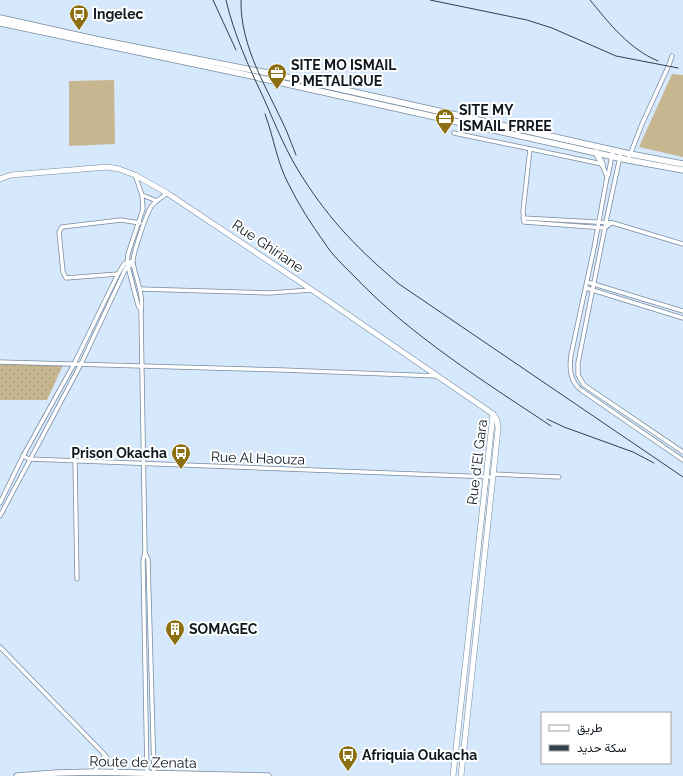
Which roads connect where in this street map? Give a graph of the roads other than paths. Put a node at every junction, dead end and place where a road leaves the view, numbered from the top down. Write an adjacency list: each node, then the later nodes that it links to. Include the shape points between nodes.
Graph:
1 (0, 18): 7 (main road, via 278,75)
2 (0, 23): 6 (main road)
3 (672, 56): 9 (street)
4 (454, 133): 5 (street)
5 (530, 149): 10 (street); 21 (street)
6 (596, 152): 7 (main road); 10 (main road)
7 (612, 153): 8 (main road); 16 (street)
8 (621, 155): 9 (main road); 23 (street)
9 (629, 157): 11 (main road); 12 (main road)
10 (602, 164): 16 (street)
11 (683, 164)
12 (683, 170)
13 (0, 174): 15 (street, Rue Ghiriane)
14 (135, 175): 15 (street, Rue Ghiriane, via 107,167); 18 (street, Rue Ghiriane); 19 (street)
15 (7, 176): 17 (street, Rue Ghiriane)
16 (608, 177): 22 (street)
17 (0, 179)
18 (167, 193): 20 (street); 38 (street, Rue Ghiriane)
19 (142, 195): 20 (street); 24 (street)
20 (157, 201): 29 (street, via 149,210)
21 (523, 218): 22 (street); 26 (street, via 526,223)
22 (599, 222): 23 (street); 26 (street)
23 (606, 222): 25 (street); 27 (street)
24 (140, 223): 30 (street, via 128,254); 33 (street, via 122,220 62,226 59,232 62,272 66,278)
25 (611, 223): 27 (street); 28 (street)
26 (598, 227): 27 (street); 31 (street)
27 (605, 228): 32 (street)
28 (683, 244)
29 (133, 262): 30 (street); 37 (street)
30 (128, 264): 33 (street, via 123,265); 41 (street); 45 (street)
31 (591, 264): 32 (street); 34 (street)
32 (597, 266): 35 (street)
33 (118, 274): 44 (street)
34 (587, 282): 35 (street); 36 (street)
35 (594, 284): 39 (street); 40 (street)
36 (586, 288): 39 (street); 47 (street)
37 (140, 289): 38 (street, via 269,293); 41 (street)
38 (312, 290): 49 (street, Rue Ghiriane)
39 (592, 290): 42 (street); 48 (street)
40 (683, 311)
41 (142, 312): 46 (street)
42 (683, 318)
43 (0, 362): 44 (street)
44 (74, 364): 45 (street); 52 (street)
45 (80, 364): 46 (street); 53 (street)
46 (143, 366): 49 (street); 56 (street)
47 (570, 370): 48 (street); 54 (street, via 574,382 581,390)
48 (578, 370): 51 (street, via 579,378 584,385)
49 (438, 376): 50 (street, Rue Ghiriane)
50 (493, 414): 57 (street, Rue d'El Gara)
51 (683, 452)
52 (24, 456): 53 (street, Rue Al Haouza); 59 (street)
53 (29, 459): 55 (street, Rue Al Haouza); 60 (street)
54 (683, 460)
55 (75, 461): 56 (street, Rue Al Haouza); 62 (street)
56 (143, 463): 57 (street, Rue Al Haouza); 61 (street)
57 (490, 476): 58 (street, Rue Al Haouza); 64 (street, Rue d'El Gara); 65 (street, Rue d'El Gara)
58 (559, 477)
59 (0, 502)
60 (0, 516)
61 (145, 553): 69 (street, via 148,559); 70 (street)
62 (77, 579)
63 (0, 647): 66 (street)
64 (464, 682): 65 (street); 73 (street, Rue d'El Gara)
65 (471, 682): 74 (street, Rue d'El Gara)
66 (105, 755): 67 (street); 68 (street)
67 (94, 772): 68 (main road, Route de Zenata); 71 (main road, Route de Zenata)
68 (118, 773): 70 (main road, Route de Zenata)
69 (154, 774): 70 (main road, Route de Zenata); 72 (main road, Route de Zenata)
70 (144, 775)
71 (17, 776)
72 (268, 776)
73 (453, 776)
74 (461, 776)

